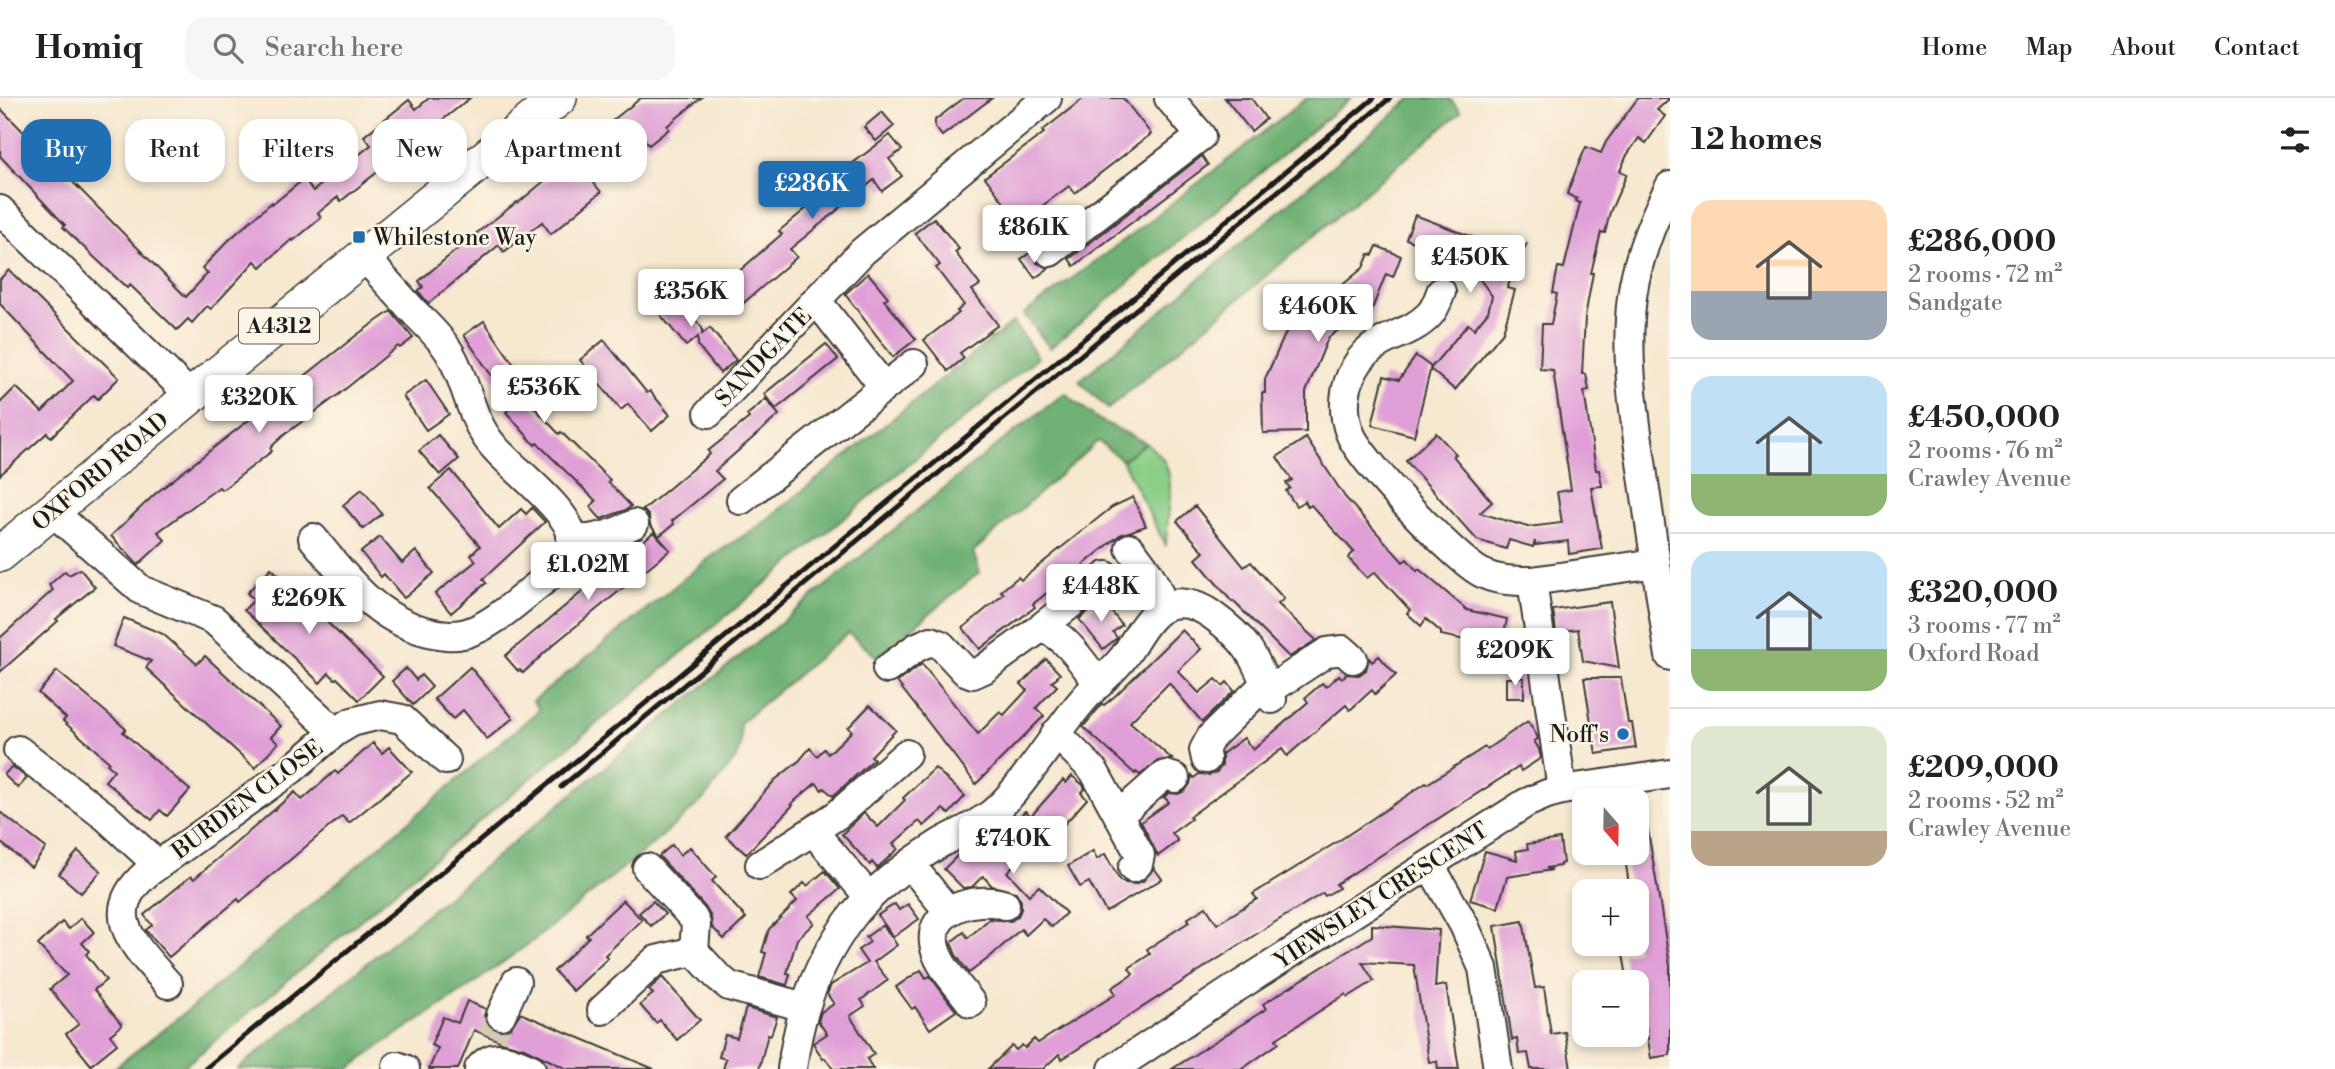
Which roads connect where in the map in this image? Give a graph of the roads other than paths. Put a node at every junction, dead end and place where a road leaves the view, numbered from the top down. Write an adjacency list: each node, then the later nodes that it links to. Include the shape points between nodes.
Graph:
1 (559, 98): 7 (main road, OXFORD ROAD / A4312)
2 (1047, 98): 9 (street, SANDGATE, via 862,252)
3 (1169, 98): 6 (street, via 1201,136)
4 (1670, 186): 21 (street, via 1639,264 1628,346)
5 (0, 210): 12 (street)
6 (1050, 252)
7 (365, 257): 12 (main road, OXFORD ROAD / A4312); 18 (street, via 443,342 486,437 564,517)
8 (1441, 292): 23 (street, via 1423,321 1383,340 1363,356 1347,387 1345,418 1350,434 1362,455 1456,556 1483,574)
9 (817, 301): 11 (street, SANDGATE); 13 (street, SANDGATE)
10 (914, 364): 11 (street)
11 (884, 387): 14 (street)
12 (191, 396): 15 (main road, OXFORD ROAD / A4312)
13 (709, 413)
14 (741, 500)
15 (52, 511): 20 (main road, OXFORD ROAD / A4312); 31 (street, BURDEN CLOSE, via 141,590 214,620)
16 (635, 524): 18 (street, via 593,539)
17 (313, 538): 18 (street, via 381,612 435,634 457,635 501,615 556,570)
18 (571, 539)
19 (1130, 548): 24 (street, via 1152,578)
20 (0, 554)
21 (1656, 563): 23 (street); 26 (street)
22 (1106, 576): 25 (street)
23 (1532, 581): 39 (street)
24 (1163, 608): 29 (street); 30 (street, via 1191,605 1234,631 1253,655)
25 (1039, 629): 28 (street, via 978,672 965,671 941,645 931,641); 29 (street, via 1058,635)
26 (1670, 656)
27 (1353, 659): 30 (street, via 1343,650 1327,652)
28 (887, 669)
29 (1099, 684): 32 (street)
30 (1269, 691): 35 (street, via 1211,737 1204,750)
31 (335, 732): 36 (street, BURDEN CLOSE, via 352,722 395,716); 43 (street, BURDEN CLOSE, via 292,769)
32 (1056, 733): 40 (street, via 1094,771); 42 (street, via 992,813)
33 (18, 750): 43 (street, BURDEN CLOSE, via 106,817)
34 (906, 754): 41 (street)
35 (1206, 759)
36 (446, 760)
37 (1670, 774): 39 (street, YIEWSLEY CRESCENT)
38 (1175, 778): 40 (street, via 1161,778)
39 (1562, 790): 45 (street, YIEWSLEY CRESCENT, via 1526,803)
40 (1123, 821): 47 (street, via 1140,855)
41 (813, 831): 44 (street); 48 (street)
42 (910, 864): 48 (street); 50 (street)
43 (158, 865): 53 (street, BURDEN CLOSE, via 137,881 123,917 131,942)
44 (760, 865)
45 (1430, 865): 60 (street, YIEWSLEY CRESCENT); 61 (street, via 1483,968)
46 (647, 868): 51 (street, via 693,918)
47 (1133, 868)
48 (869, 897): 55 (street, via 828,951)
49 (1005, 905): 50 (street, via 970,903)
50 (948, 911): 54 (street, via 935,932 935,948)
51 (694, 951): 55 (street, via 729,986); 56 (street, via 653,962)
52 (516, 982): 57 (street)
53 (167, 984)
54 (971, 1003)
55 (804, 1007): 59 (street)
56 (602, 1010)
57 (489, 1046): 58 (street, via 498,1056)
58 (531, 1069)
59 (792, 1069)
60 (1113, 1069)
61 (1498, 1069)

